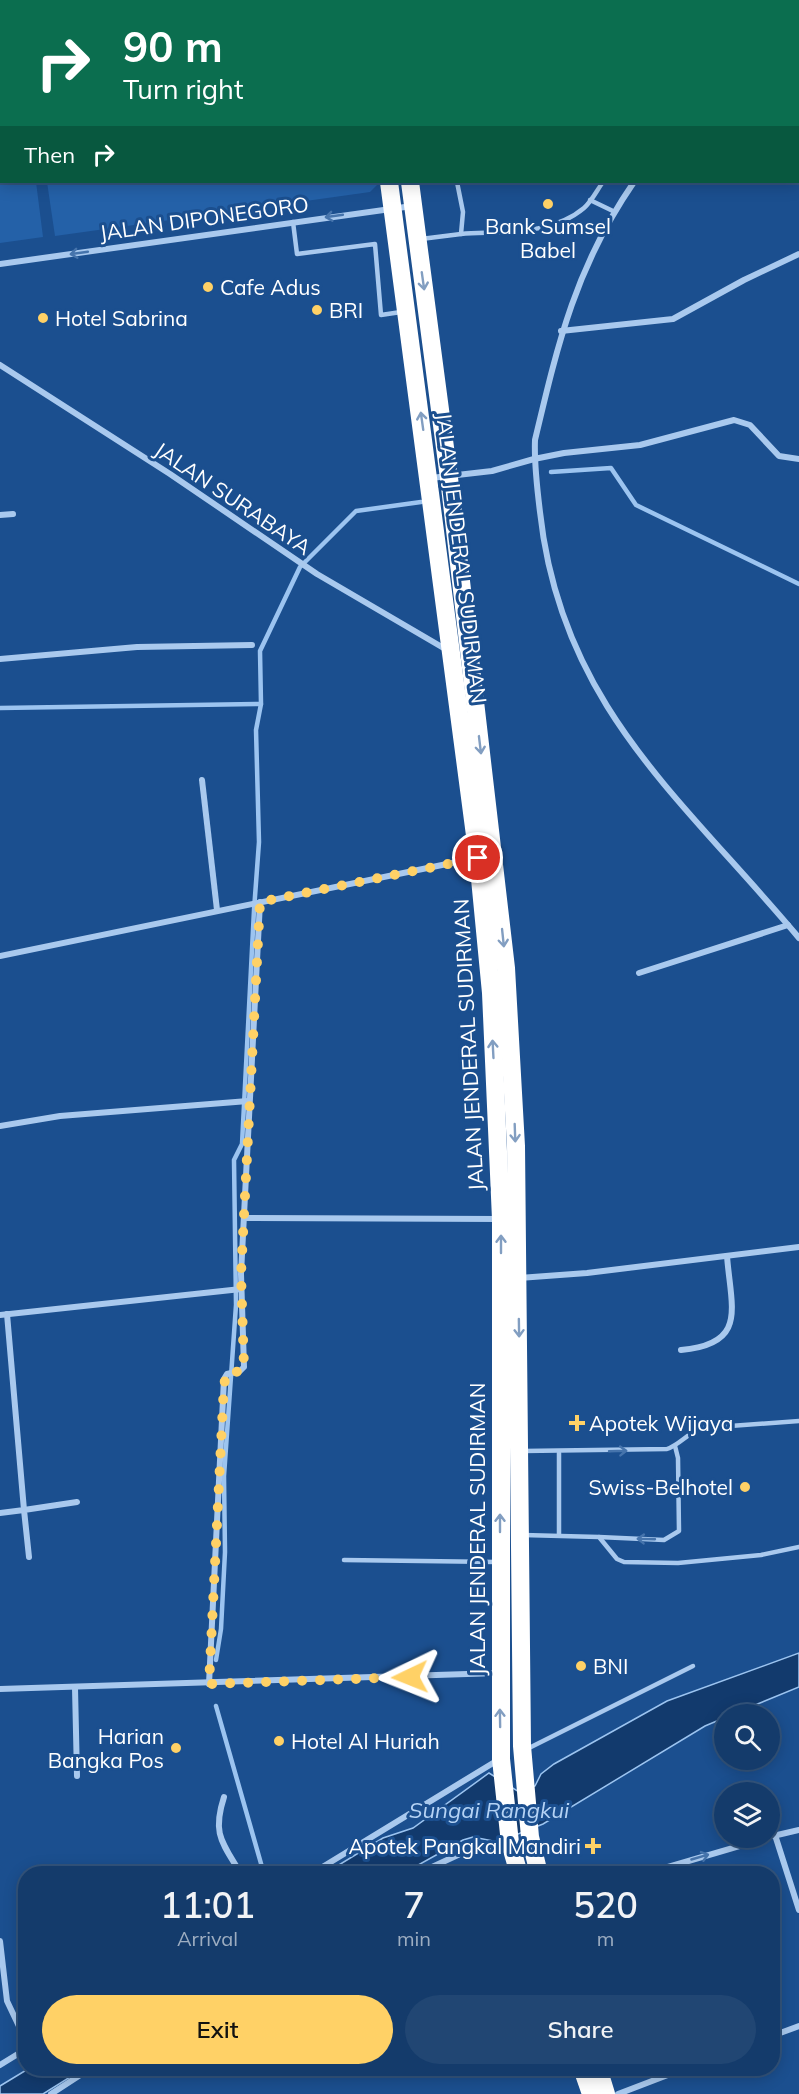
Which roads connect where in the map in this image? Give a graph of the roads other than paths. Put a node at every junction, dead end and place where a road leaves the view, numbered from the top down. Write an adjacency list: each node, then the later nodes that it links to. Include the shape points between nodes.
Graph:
1 (389, 183): 8 (highway, JALAN JENDERAL SUDIRMAN)
2 (410, 183): 7 (highway, JALAN JENDERAL SUDIRMAN)
3 (457, 183): 11 (lane, via 463,213)
4 (602, 183): 6 (lane)
5 (633, 183): 9 (street)
6 (590, 200): 9 (lane); 11 (lane, via 570,218 547,227)
7 (413, 206): 8 (street, JALAN DIPONEGORO); 12 (highway, JALAN JENDERAL SUDIRMAN)
8 (393, 208): 10 (street, JALAN DIPONEGORO, one-way to 10); 15 (highway, JALAN JENDERAL SUDIRMAN)
9 (615, 213): 16 (street, via 595,246)
10 (293, 222): 14 (street, JALAN DIPONEGORO, one-way to 14); 15 (lane, via 297,254 375,244 381,315)
11 (461, 234): 12 (lane)
12 (417, 240): 21 (highway, JALAN JENDERAL SUDIRMAN, one-way to 21)
13 (799, 254): 16 (street, via 673,319)
14 (0, 264)
15 (407, 312): 20 (highway, JALAN JENDERAL SUDIRMAN, one-way to 15)
16 (561, 331): 18 (street)
17 (0, 365): 25 (street, JALAN SURABAYA, via 316,574)
18 (534, 459): 19 (street, via 640,445 734,420 750,426 779,456); 21 (street); 31 (street, via 544,556 554,593 599,695 662,785)
19 (799, 459)
20 (430, 478): 21 (street); 25 (highway, JALAN JENDERAL SUDIRMAN)
21 (449, 478): 41 (highway, JALAN JENDERAL SUDIRMAN, one-way to 41, via 506,968)
22 (13, 514): 23 (street)
23 (0, 515)
24 (252, 645): 26 (street, via 137,647)
25 (451, 653): 28 (highway, JALAN JENDERAL SUDIRMAN)
26 (0, 659)
27 (202, 780): 30 (street)
28 (478, 858): 29 (street); 38 (highway, JALAN JENDERAL SUDIRMAN, one-way to 28, via 491,993)
29 (259, 902): 30 (street); 35 (street)
30 (217, 909): 33 (street)
31 (788, 925): 32 (street); 34 (street)
32 (799, 938)
33 (0, 956)
34 (639, 973)
35 (247, 1101): 36 (street, via 60,1116); 37 (street)
36 (0, 1126)
37 (244, 1218): 38 (street); 42 (street)
38 (501, 1219): 47 (highway, JALAN JENDERAL SUDIRMAN, one-way to 38)
39 (799, 1247): 40 (street)
40 (727, 1256): 41 (street); 44 (street, via 729,1329 713,1343)
41 (518, 1278): 48 (highway, JALAN JENDERAL SUDIRMAN, one-way to 48)
42 (239, 1289): 43 (street); 62 (street, via 244,1362 240,1371 227,1374 224,1384)
43 (4, 1315): 51 (street)
44 (681, 1350)
45 (799, 1421): 46 (lane, via 693,1431)
46 (675, 1446): 49 (lane, one-way to 46); 55 (lane, one-way to 55, via 679,1531 664,1540)
47 (499, 1451): 48 (lane); 59 (highway, JALAN JENDERAL SUDIRMAN, one-way to 47)
48 (520, 1451): 49 (lane); 53 (highway, JALAN JENDERAL SUDIRMAN)
49 (559, 1453): 54 (lane)
50 (77, 1502): 51 (street)
51 (24, 1510): 52 (street); 57 (street)
52 (0, 1513)
53 (521, 1535): 54 (lane); 65 (highway, JALAN JENDERAL SUDIRMAN)
54 (559, 1535): 55 (lane)
55 (599, 1537): 56 (lane, via 624,1562 678,1563)
56 (799, 1547)
57 (29, 1557)
58 (344, 1560): 59 (lane)
59 (500, 1562): 61 (highway, JALAN JENDERAL SUDIRMAN)
60 (693, 1666): 65 (lane)
61 (500, 1673): 62 (street); 66 (highway, JALAN JENDERAL SUDIRMAN, one-way to 61)
62 (209, 1684): 63 (street)
63 (75, 1688): 64 (street); 67 (street)
64 (0, 1689)
65 (522, 1751): 78 (highway, JALAN JENDERAL SUDIRMAN, via 530,1837)
66 (501, 1767): 71 (highway, JALAN JENDERAL SUDIRMAN); 75 (street)
67 (77, 1776)
68 (224, 1797): 74 (street, via 217,1820 219,1832)
69 (799, 1828): 70 (street)
70 (780, 1834)
71 (511, 1846): 76 (street, via 460,1854); 77 (highway, JALAN JENDERAL SUDIRMAN)
72 (733, 1848): 79 (street, one-way to 72)
73 (775, 1848): 80 (street)
74 (237, 1866)
75 (325, 1866)
76 (434, 1866)
77 (517, 1866)
78 (537, 1866)
79 (671, 1866)
80 (799, 1910)
81 (0, 1941): 83 (street, via 7,2001)
82 (799, 2026): 84 (street)
83 (18, 2028)
84 (780, 2033)
85 (18, 2054): 86 (street)
86 (0, 2065)
87 (79, 2076): 91 (street)
88 (585, 2076): 92 (highway)
89 (600, 2076): 93 (highway)
90 (665, 2076): 94 (street)
91 (51, 2094)
92 (591, 2094)
93 (606, 2094)
94 (618, 2094)

